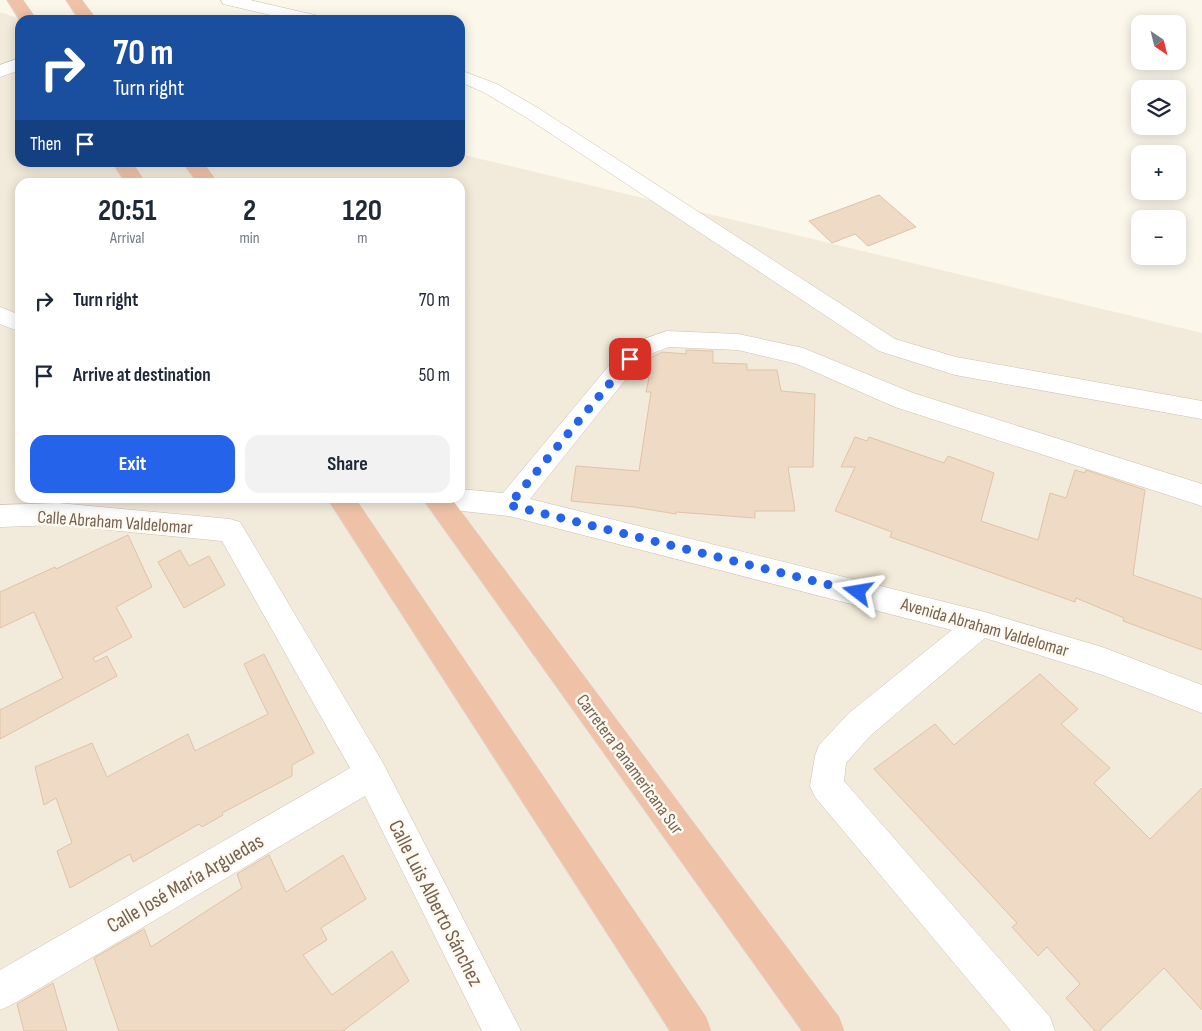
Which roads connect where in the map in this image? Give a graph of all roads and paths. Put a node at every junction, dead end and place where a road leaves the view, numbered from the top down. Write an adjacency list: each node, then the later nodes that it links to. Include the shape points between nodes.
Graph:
1 (15, 0): 4 (highway)
2 (74, 0): 5 (highway)
3 (229, 0): 6 (street)
4 (25, 15)
5 (84, 15)
6 (292, 15)
7 (15, 65): 8 (street)
8 (0, 72)
9 (465, 77): 16 (street, via 531,112 887,345 955,366)
10 (125, 167): 12 (highway)
11 (196, 167): 13 (highway)
12 (132, 178)
13 (203, 178)
14 (0, 315): 15 (street)
15 (15, 322)
16 (1202, 410)
17 (1202, 494): 21 (street, via 904,400 802,357 738,342 667,339 640,350 621,368)
18 (465, 500): 21 (street, Avenida Abraham Valdelomar)
19 (344, 503): 30 (highway)
20 (440, 503): 31 (highway, Carretera Panamericana Sur)
21 (509, 505): 25 (street, Avenida Abraham Valdelomar)
22 (64, 506): 23 (street, Calle Abraham Valdelomar); 24 (street, Calle Abraham Valdelomar)
23 (0, 516)
24 (230, 530): 27 (street, Calle Luis Alberto Sánchez)
25 (981, 624): 26 (street, Avenida Abraham Valdelomar, via 1102,661); 32 (street, via 860,724 831,756 827,786)
26 (1202, 698)
27 (371, 774): 28 (street, Calle José María Arguedas); 29 (street, Calle Luis Alberto Sánchez)
28 (0, 991)
29 (502, 1031)
30 (692, 1031)
31 (825, 1031)
32 (1036, 1031)

